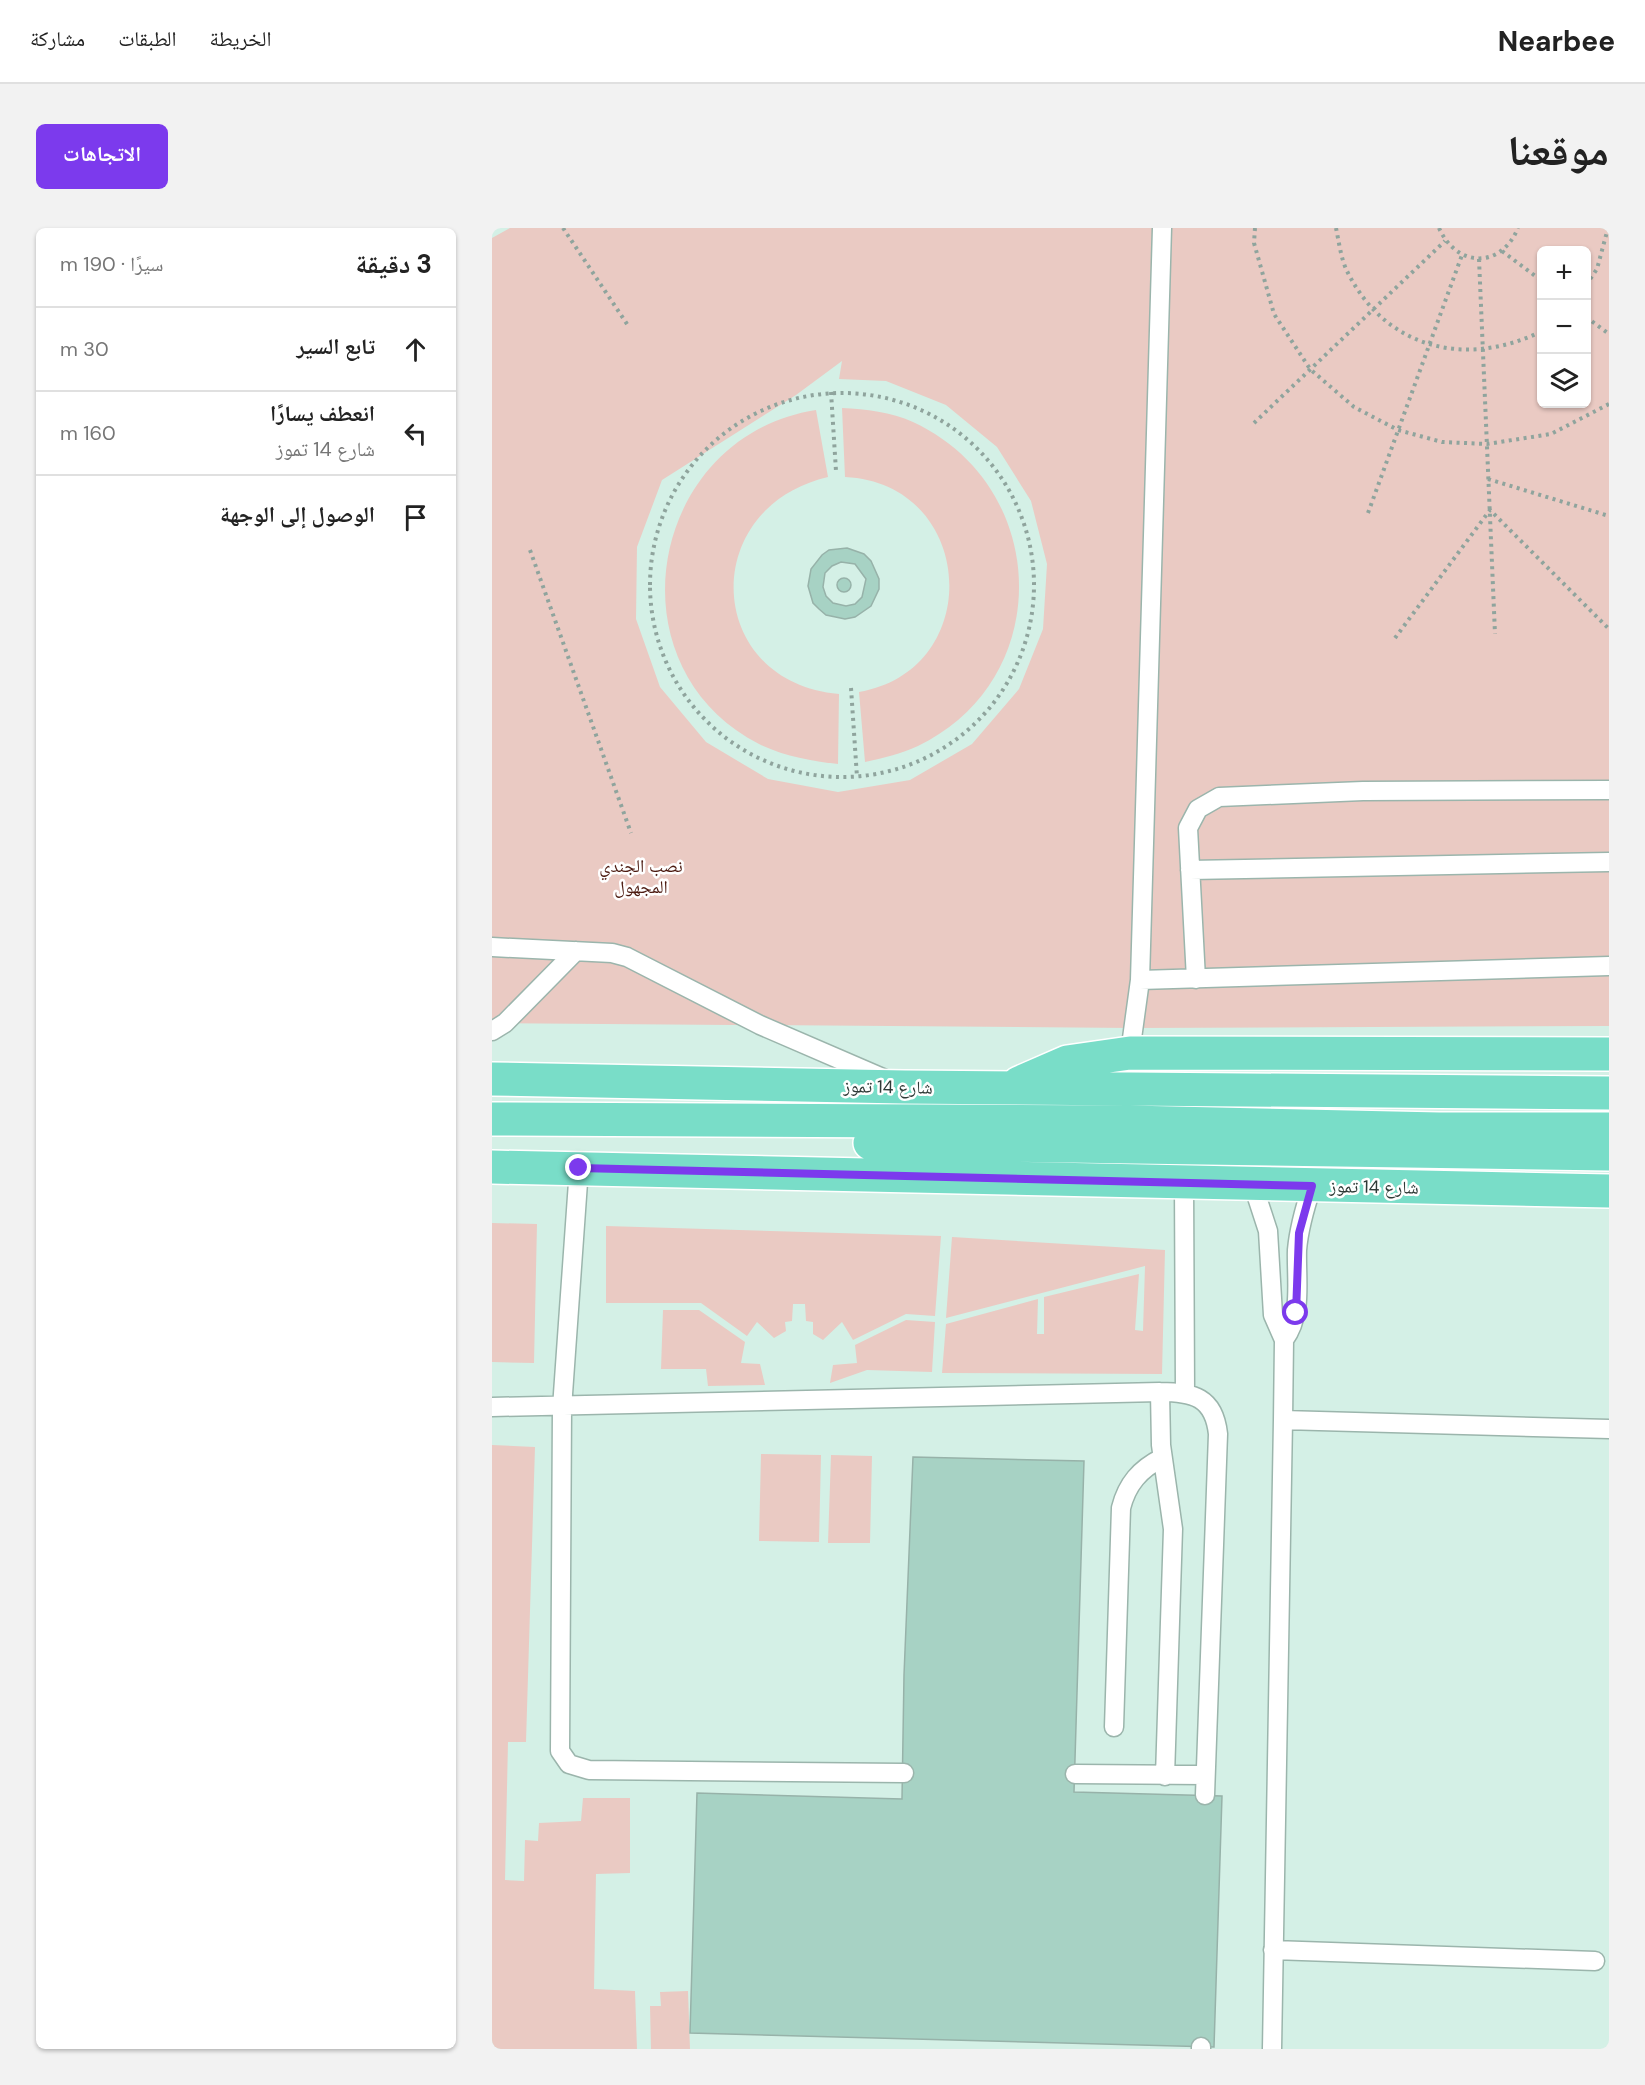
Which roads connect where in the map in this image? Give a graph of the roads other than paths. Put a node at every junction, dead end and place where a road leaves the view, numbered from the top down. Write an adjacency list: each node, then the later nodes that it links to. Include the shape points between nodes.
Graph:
1 (1162, 228): 9 (lane)
2 (1609, 790): 4 (lane, via 1363,790 1219,797 1198,809 1188,828)
3 (1609, 862): 4 (lane)
4 (1190, 870): 8 (lane)
5 (492, 947): 6 (lane)
6 (576, 951): 10 (lane, via 505,1023); 14 (lane, via 612,952 627,957 760,1025)
7 (1609, 966): 8 (lane)
8 (1196, 978): 9 (lane)
9 (1140, 980): 11 (lane)
10 (492, 1031)
11 (1130, 1053): 12 (main road); 15 (main road, via 1067,1062)
12 (1609, 1054)
13 (492, 1079): 14 (main road, شارع 14 تموز)
14 (904, 1087): 15 (main road, شارع 14 تموز)
15 (1009, 1088): 16 (main road, شارع 14 تموز)
16 (1609, 1093)
17 (492, 1119): 18 (main road, شارع 14 تموز)
18 (789, 1120): 19 (main road, شارع 14 تموز); 20 (main road, via 808,1131 858,1143)
19 (1609, 1128)
20 (1609, 1154)
21 (492, 1167): 22 (main road, شارع 14 تموز)
22 (579, 1168): 23 (main road, شارع 14 تموز); 31 (lane)
23 (1184, 1183): 24 (main road, شارع 14 تموز); 29 (lane)
24 (1253, 1185): 25 (main road, شارع 14 تموز); 27 (lane, via 1268,1231 1273,1315)
25 (1312, 1186): 26 (main road, شارع 14 تموز); 27 (lane, via 1299,1233 1296,1313)
26 (1609, 1191)
27 (1284, 1340): 32 (lane)
28 (1160, 1392): 29 (lane); 31 (lane); 34 (lane)
29 (1185, 1392): 38 (lane, via 1196,1396 1213,1412 1218,1434)
30 (492, 1407): 31 (lane)
31 (562, 1408): 36 (lane, via 558,1745 565,1760 589,1770)
32 (1283, 1420): 33 (lane); 41 (lane)
33 (1609, 1429)
34 (1162, 1458): 35 (lane, via 1131,1483 1121,1509); 39 (lane, via 1173,1529)
35 (1114, 1726)
36 (904, 1773)
37 (1075, 1774): 39 (lane)
38 (1205, 1775): 39 (lane); 40 (lane)
39 (1165, 1776)
40 (1205, 1796)
41 (1273, 1950): 42 (lane); 43 (lane)
42 (1594, 1961)
43 (1272, 2049)

